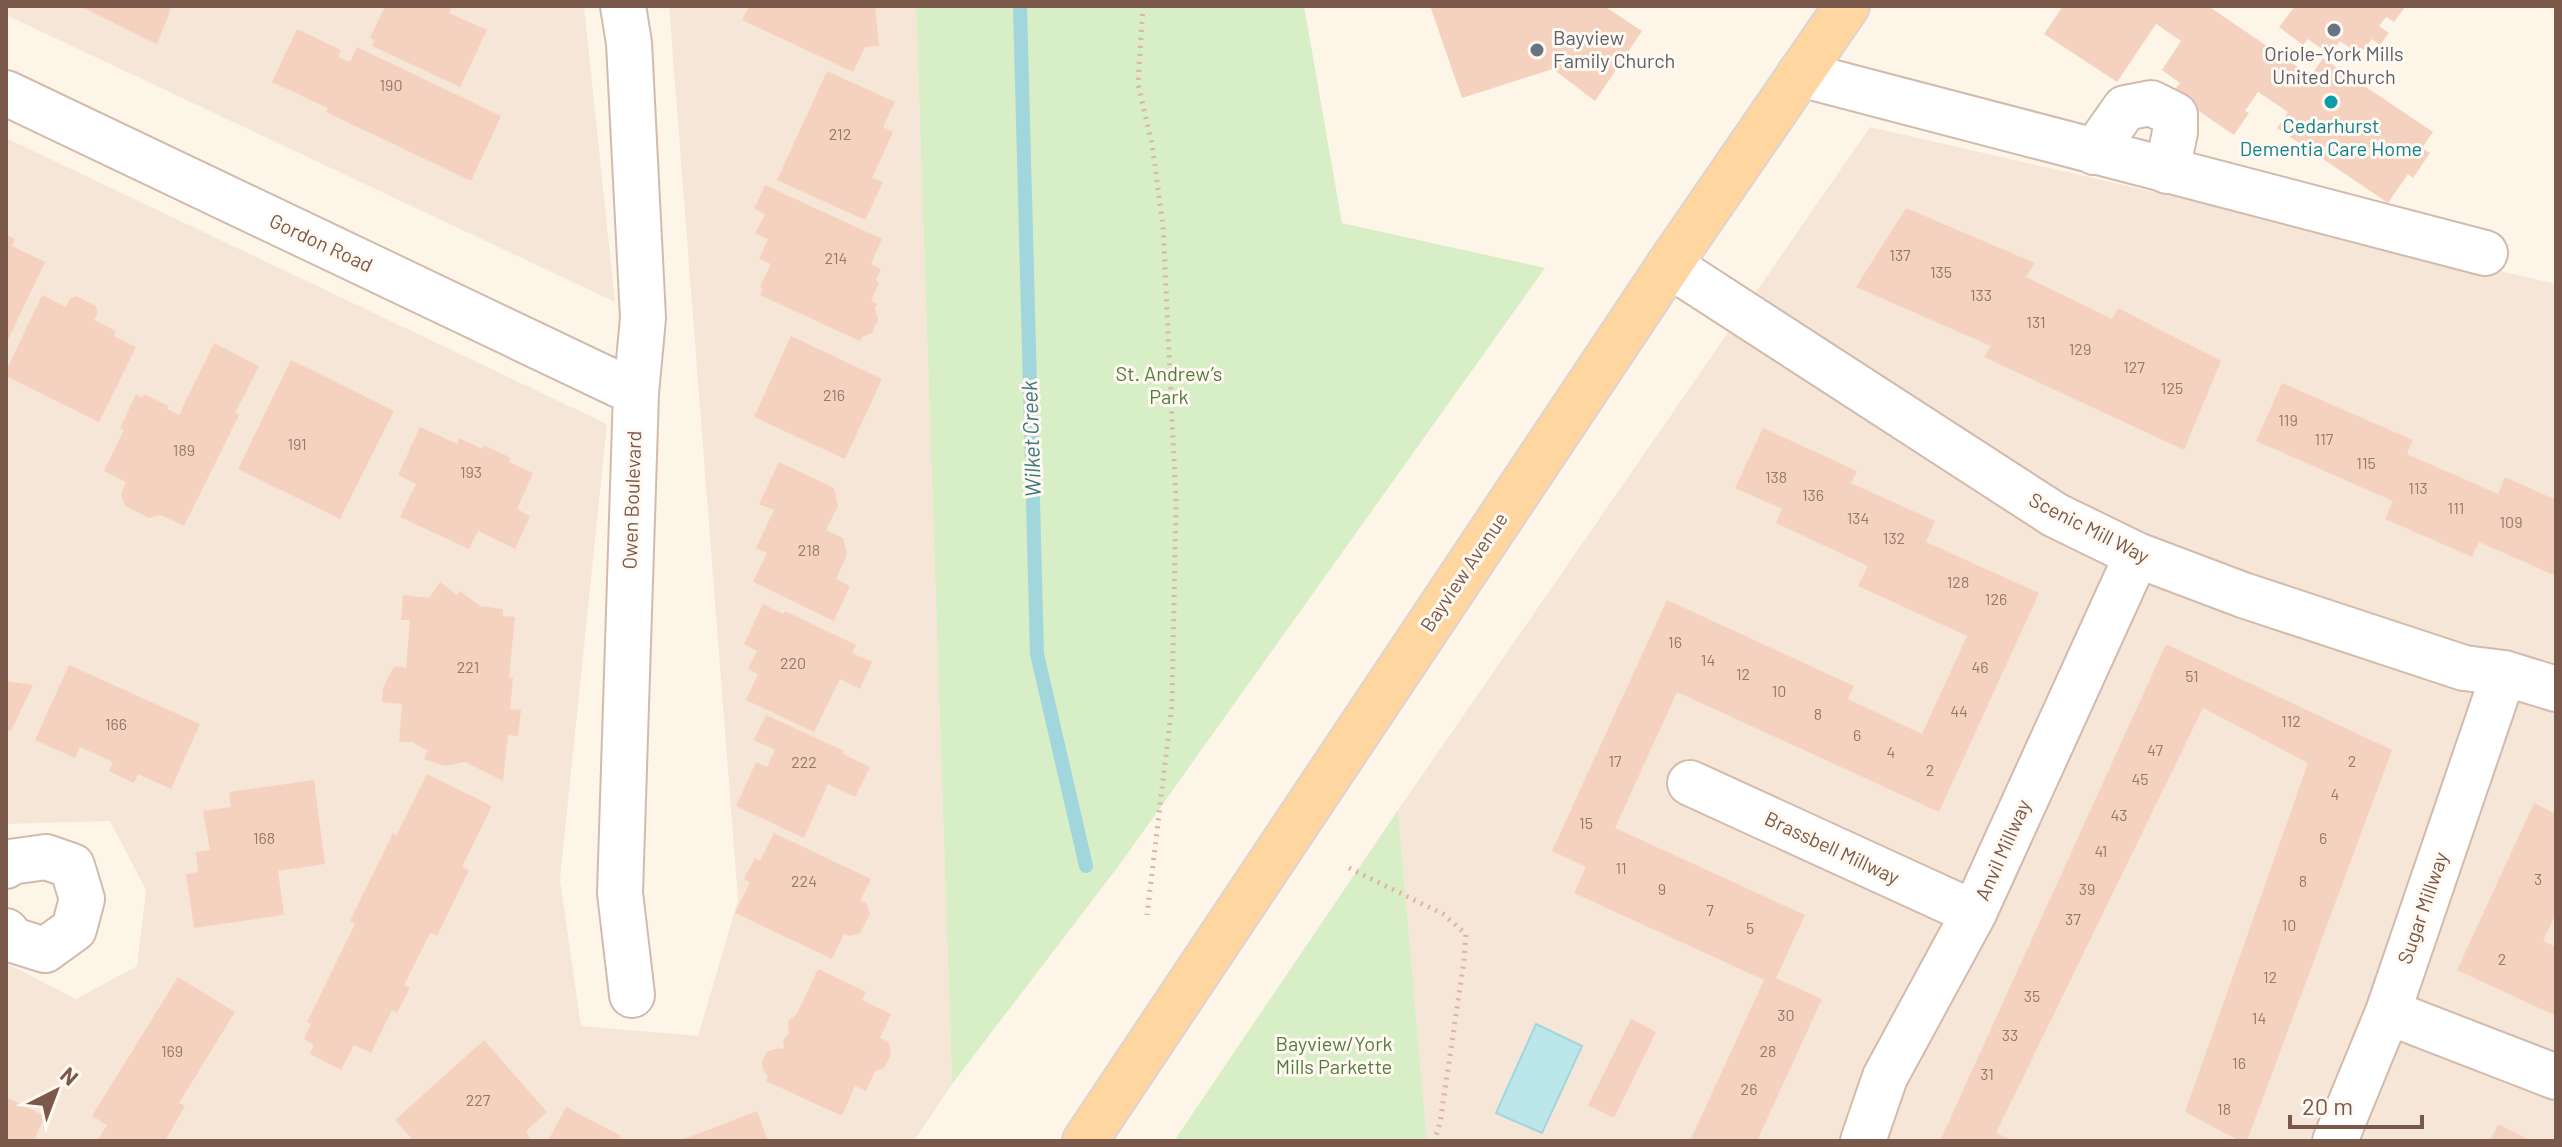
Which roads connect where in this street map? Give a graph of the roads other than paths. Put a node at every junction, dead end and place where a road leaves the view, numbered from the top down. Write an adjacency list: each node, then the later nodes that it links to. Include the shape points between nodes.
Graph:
1 (623, 6): 9 (street, Owen Boulevard, via 643,318)
2 (1847, 6): 3 (main road, Bayview Avenue)
3 (1800, 74): 5 (street); 8 (main road, Bayview Avenue)
4 (6, 93): 9 (street, Gordon Road)
5 (2094, 152): 6 (street); 6 (street, via 2125,108 2151,103 2175,115)
6 (2167, 171): 7 (street)
7 (2485, 253)
8 (1669, 265): 10 (street, Scenic Mill Way, via 2055,515); 20 (main road, Bayview Avenue)
9 (636, 393): 17 (street, Owen Boulevard, via 620,893)
10 (2137, 555): 11 (street, Scenic Mill Way, via 2464,668); 15 (street, Anvil Millway)
11 (2504, 673): 12 (street, Scenic Mill Way); 18 (street, Sugar Millway)
12 (2556, 689)
13 (1690, 783): 15 (street, Brassbell Millway)
14 (6, 866): 16 (street, via 46,857 72,866 82,899 74,929 45,950 13,940)
15 (1974, 913): 21 (street, Anvil Millway, via 1885,1077)
16 (6, 931)
17 (632, 995)
18 (2388, 1012): 19 (street); 22 (street, Sugar Millway)
19 (2556, 1077)
20 (1085, 1141)
21 (1863, 1141)
22 (2335, 1141)

